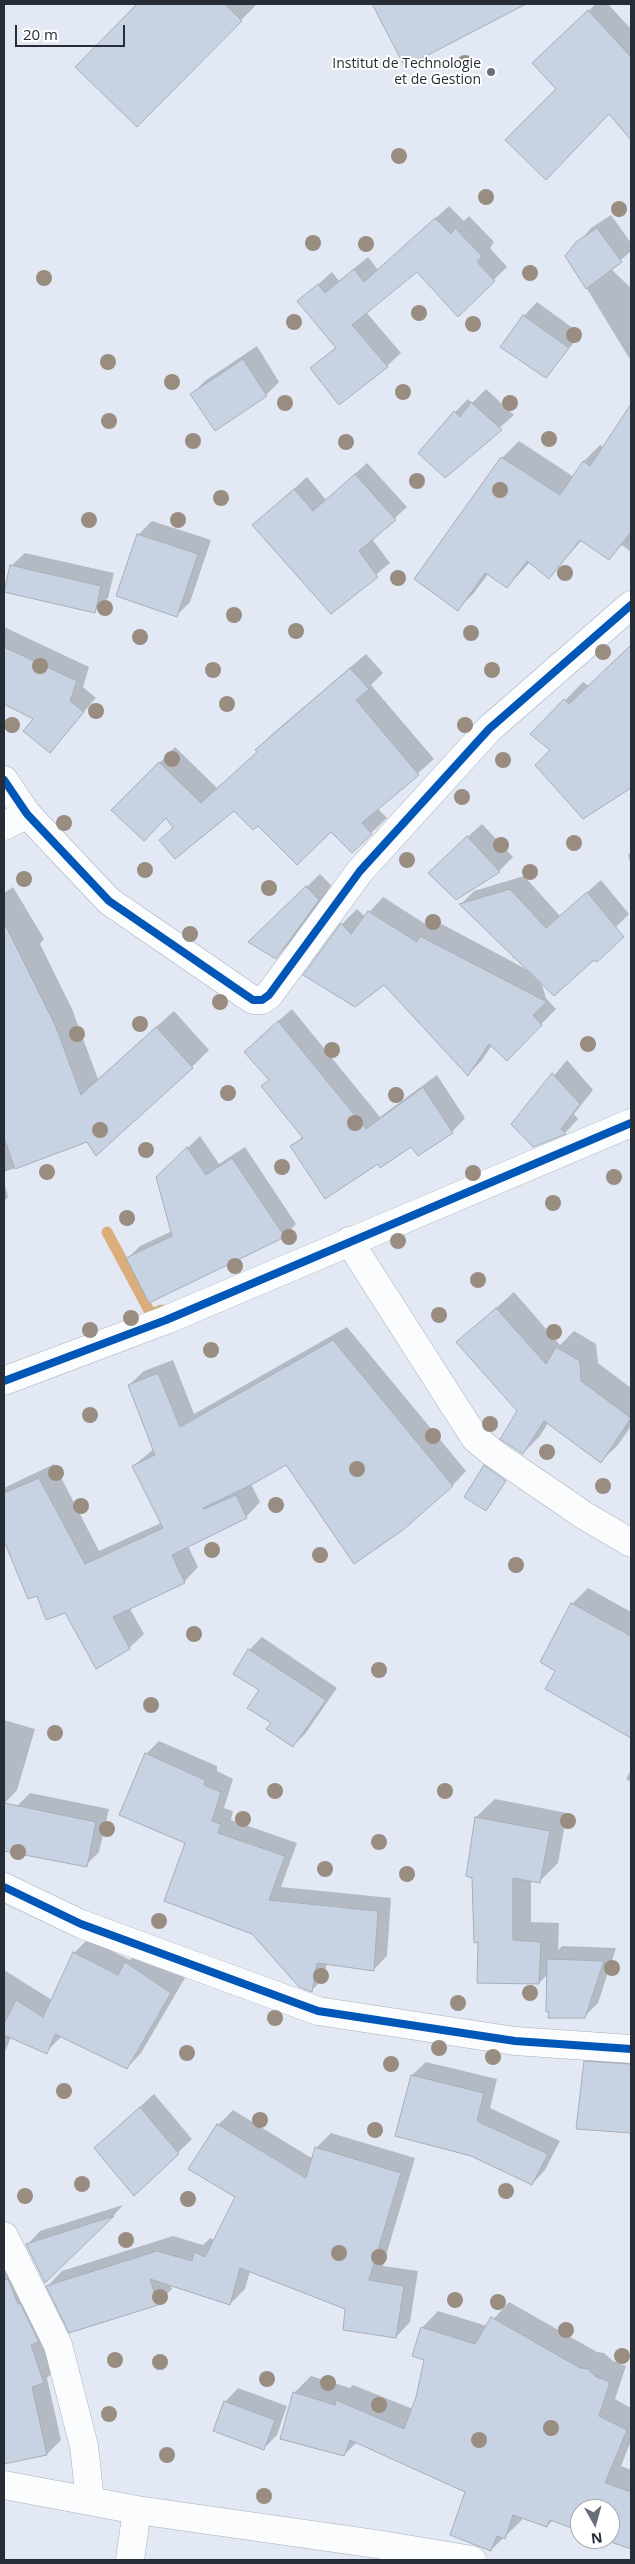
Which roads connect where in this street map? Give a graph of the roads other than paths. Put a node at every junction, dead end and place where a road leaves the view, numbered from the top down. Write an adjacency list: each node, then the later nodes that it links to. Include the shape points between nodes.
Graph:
1 (631, 605): 3 (street, via 489,729 360,871 269,995 262,1000 253,1000 108,901)
2 (4, 780): 3 (street)
3 (15, 820)
4 (631, 1123): 5 (street)
5 (350, 1241): 6 (street, via 166,1320); 7 (street, via 475,1438 586,1516)
6 (4, 1381)
7 (631, 1543)
8 (4, 1887): 9 (street, via 81,1924 318,2011 516,2041)
9 (631, 2049)
10 (4, 2236): 12 (street, via 58,2345 84,2446)
11 (4, 2485): 12 (street)
12 (90, 2501): 13 (street)
13 (137, 2510): 14 (street); 15 (street)
14 (130, 2560)
15 (472, 2560)

